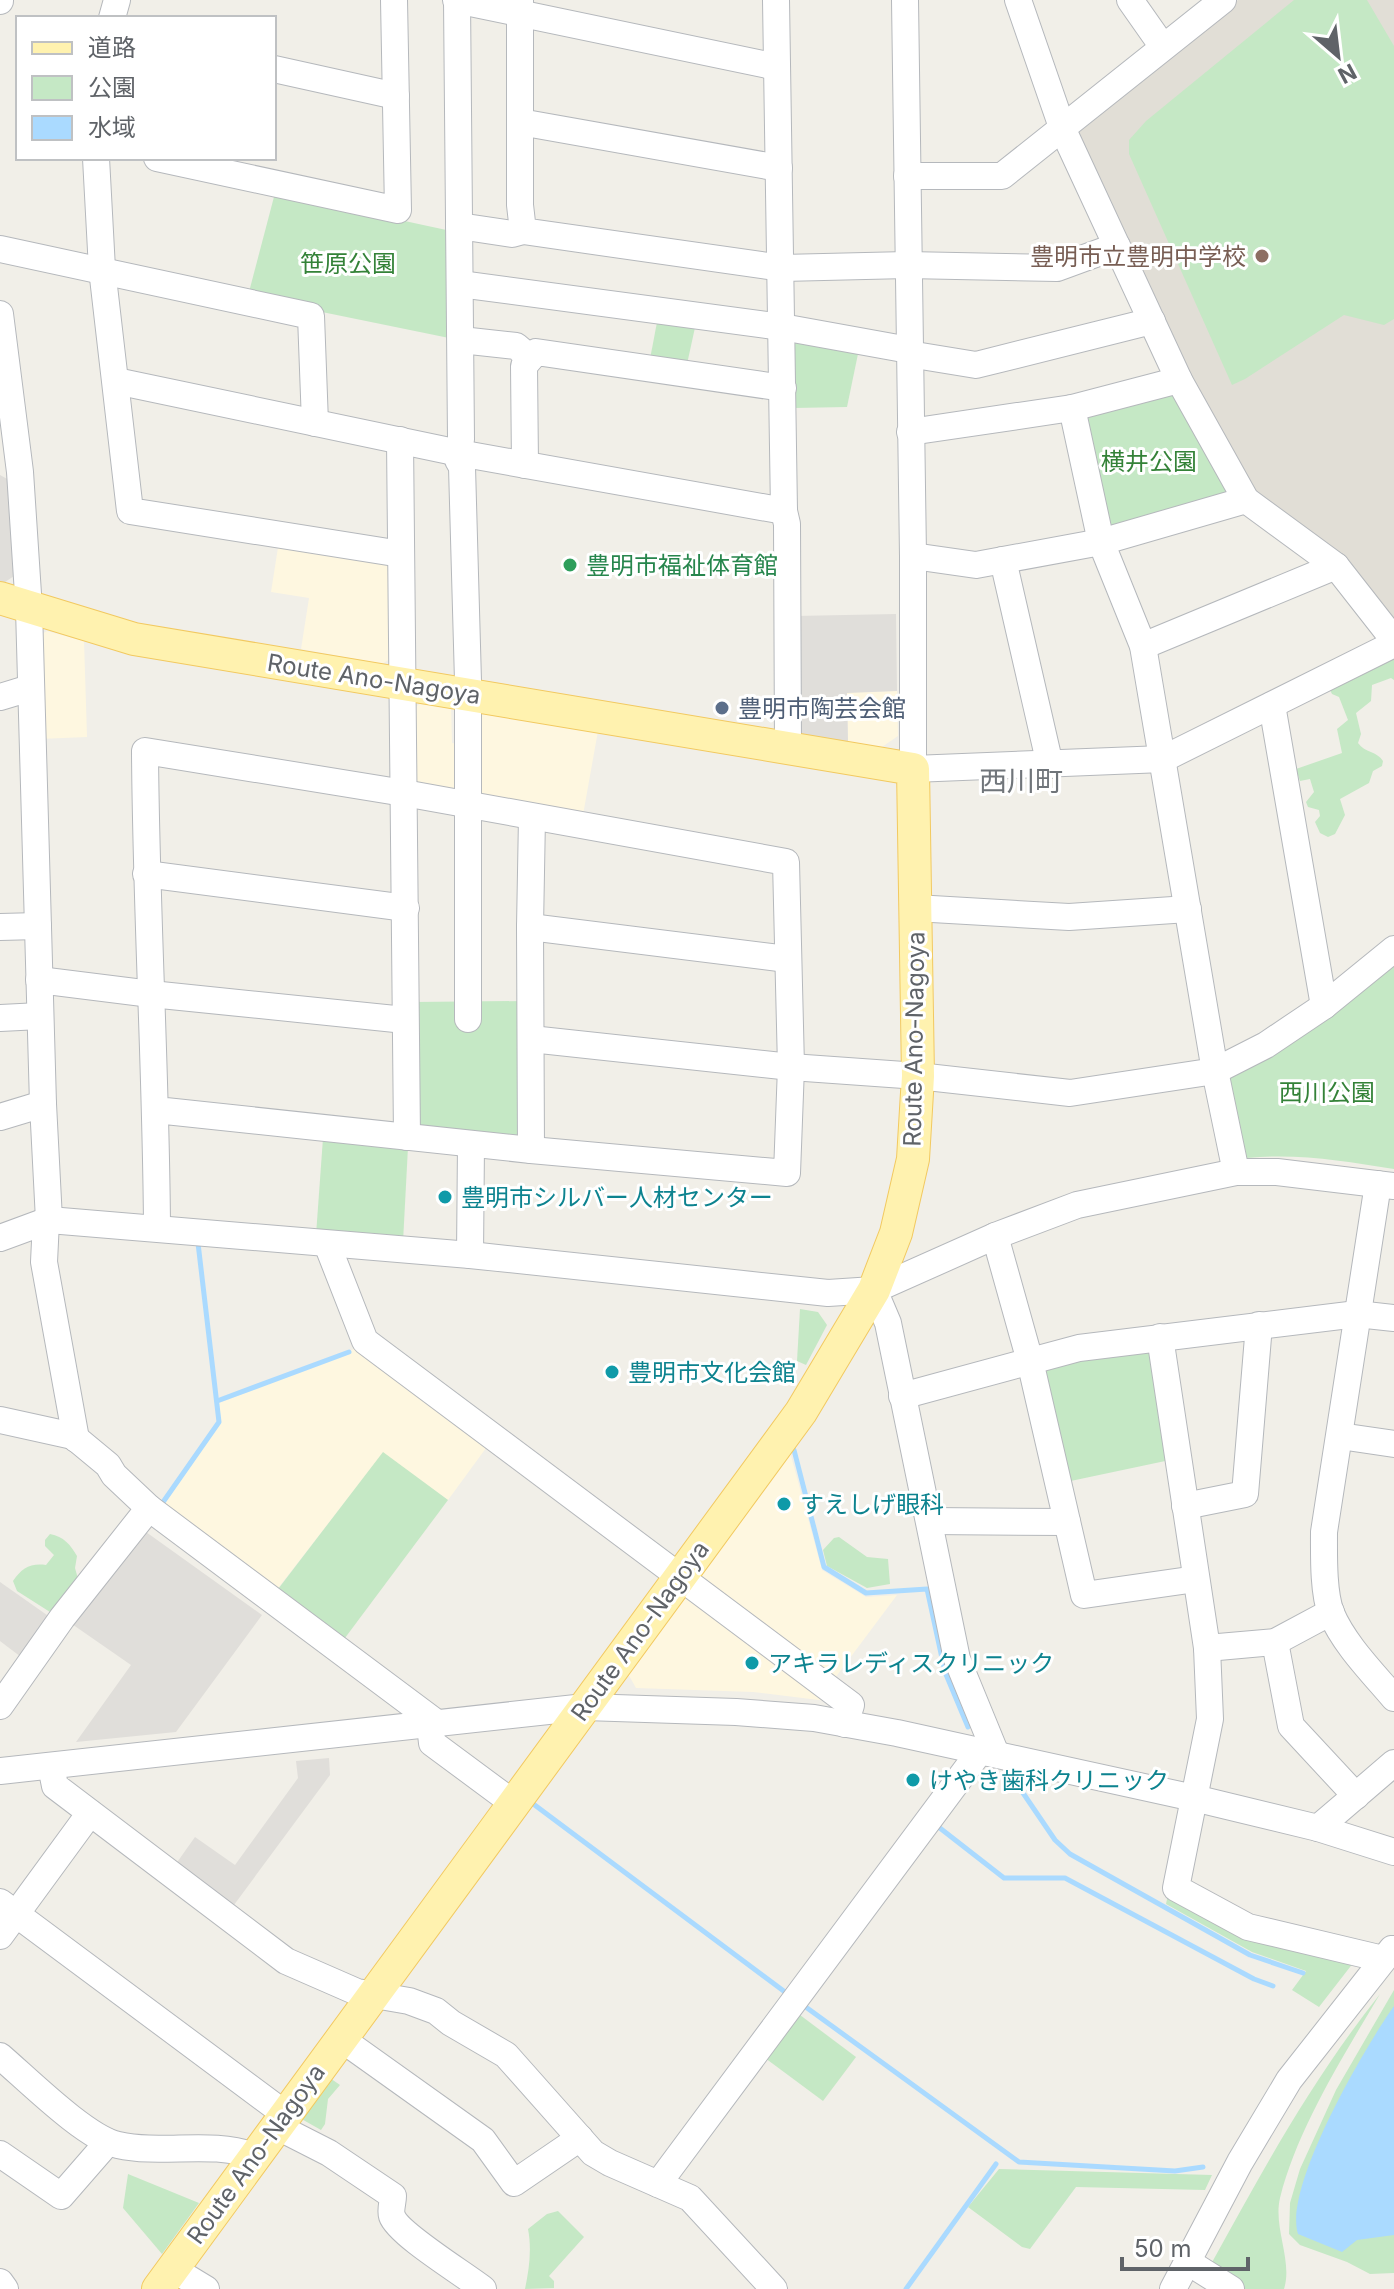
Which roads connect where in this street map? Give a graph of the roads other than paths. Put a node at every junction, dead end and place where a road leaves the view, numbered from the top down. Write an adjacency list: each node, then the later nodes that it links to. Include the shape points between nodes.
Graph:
1 (394, 0): 12 (street)
2 (457, 0): 8 (street); 19 (street)
3 (776, 0): 10 (street)
4 (905, 0): 18 (street)
5 (1018, 0): 14 (street)
6 (1130, 0): 9 (street)
7 (1223, 0): 9 (street)
8 (520, 6): 10 (street); 13 (street)
9 (1163, 47): 14 (street)
10 (777, 67): 17 (street)
11 (276, 69): 12 (street)
12 (396, 96): 16 (street, via 398,210)
13 (520, 122): 17 (street); 20 (street)
14 (1063, 130): 18 (street, via 1002,176); 21 (street)
15 (96, 160): 25 (street)
16 (166, 160)
17 (779, 168): 24 (street)
18 (907, 176): 23 (street)
19 (459, 226): 20 (street); 26 (street)
20 (523, 231): 24 (street)
21 (1117, 246): 23 (street, via 1057,268); 28 (street)
22 (0, 249): 25 (street)
23 (907, 265): 24 (street); 37 (street)
24 (782, 268): 29 (street)
25 (102, 269): 33 (street); 36 (street, via 311,316)
26 (460, 284): 29 (street); 30 (street)
27 (0, 314): 41 (street)
28 (1152, 321): 29 (street, via 976,365); 32 (street)
29 (782, 327): 34 (street)
30 (461, 340): 31 (street, via 516,346); 39 (street)
31 (529, 357): 34 (street, via 536,352); 40 (street, via 524,366)
32 (1179, 380): 35 (street); 42 (street)
33 (116, 381): 36 (street); 45 (street, via 130,511)
34 (783, 388): 43 (street)
35 (1072, 408): 37 (street); 44 (street)
36 (315, 423): 38 (street)
37 (910, 432): 46 (street)
38 (400, 440): 39 (street); 45 (street)
39 (459, 453): 40 (street); 61 (street)
40 (525, 465): 43 (street)
41 (10, 469): 49 (street)
42 (1246, 500): 44 (street); 48 (street)
43 (784, 511): 56 (street)
44 (1101, 542): 47 (street); 51 (street)
45 (401, 554): 52 (street)
46 (913, 556): 47 (street, via 976,565); 59 (street)
47 (1003, 560): 58 (street)
48 (1336, 566): 50 (street); 51 (street)
49 (15, 604): 52 (main road, Route Ano-Nagoya, via 134,639); 53 (street)
50 (1394, 642): 55 (street)
51 (1143, 646): 57 (street)
52 (403, 683): 56 (main road, Route Ano-Nagoya); 60 (street)
53 (30, 688): 54 (street); 67 (street)
54 (0, 697)
55 (1272, 705): 57 (street); 74 (street)
56 (788, 748): 59 (main road, Route Ano-Nagoya)
57 (1163, 759): 58 (street); 66 (street)
58 (1050, 765): 59 (street)
59 (913, 769): 65 (main road, Route Ano-Nagoya)
60 (404, 793): 61 (street); 63 (street, via 145,751); 64 (street)
61 (469, 805): 62 (street); 77 (street)
62 (532, 817): 69 (street); 71 (street, via 786,862)
63 (146, 874): 64 (street); 73 (street)
64 (406, 908): 78 (street)
65 (915, 908): 66 (street, via 1069,917); 82 (main road, Route Ano-Nagoya)
66 (1188, 909): 81 (street)
67 (38, 926): 68 (street); 72 (street)
68 (0, 927)
69 (530, 927): 71 (street); 79 (street)
70 (1394, 949): 74 (street)
71 (787, 959): 80 (street)
72 (39, 980): 73 (street); 75 (street)
73 (151, 994): 78 (street); 84 (street)
74 (1324, 1006): 81 (street)
75 (40, 1016): 76 (street); 83 (street)
76 (0, 1018)
77 (468, 1019)
78 (405, 1020): 86 (street)
79 (531, 1039): 80 (street); 88 (street)
80 (791, 1067): 82 (street); 88 (street, via 787,1173)
81 (1215, 1071): 82 (street, via 1070,1093); 89 (street)
82 (918, 1076): 97 (main road, Route Ano-Nagoya, via 906,1197)
83 (43, 1104): 85 (street); 91 (street)
84 (156, 1110): 86 (street); 92 (street)
85 (0, 1117)
86 (407, 1137): 87 (street)
87 (471, 1144): 88 (street); 96 (street)
88 (531, 1150)
89 (1236, 1172): 90 (street); 93 (street, via 1077,1205)
90 (1386, 1185): 98 (street)
91 (48, 1220): 92 (street); 94 (street); 106 (street, via 44,1262)
92 (157, 1227): 95 (street)
93 (995, 1236): 97 (street); 102 (street)
94 (0, 1238)
95 (327, 1244): 96 (street); 112 (street, via 365,1341)
96 (470, 1255): 97 (street, via 828,1293)
97 (874, 1290): 103 (street, via 888,1323); 112 (main road, Route Ano-Nagoya, via 801,1412)
98 (1357, 1314): 99 (street); 100 (street); 105 (street)
99 (1394, 1318)
100 (1259, 1325): 101 (street); 108 (street, via 1245,1494)
101 (1160, 1337): 102 (street); 108 (street)
102 (1030, 1361): 103 (street); 111 (street)
103 (902, 1396): 110 (street)
104 (0, 1420): 106 (street)
105 (1340, 1436): 107 (street); 114 (street, via 1324,1532)
106 (76, 1439): 109 (street)
107 (1394, 1444)
108 (1185, 1506): 113 (street)
109 (149, 1508): 118 (street); 121 (street)
110 (930, 1521): 111 (street); 122 (street, via 957,1659)
111 (1067, 1522): 113 (street, via 1084,1595)
112 (679, 1576): 119 (main road, Route Ano-Nagoya); 120 (street, via 851,1705)
113 (1196, 1579): 116 (street)
114 (1331, 1612): 115 (street); 117 (street)
115 (1275, 1642): 116 (street); 126 (street, via 1291,1726)
116 (1207, 1648): 127 (street, via 1210,1719)
117 (1394, 1698)
118 (0, 1706)
119 (585, 1707): 120 (street, via 736,1712); 121 (street); 128 (main road, Route Ano-Nagoya)
120 (845, 1724): 122 (street)
121 (434, 1725): 125 (street); 128 (street, via 432,1743)
122 (988, 1752): 127 (street); 143 (street)
123 (1394, 1763): 126 (street)
124 (2, 1764): 125 (street)
125 (51, 1766): 129 (street, via 55,1786)
126 (1356, 1796): 130 (street)
127 (1194, 1798): 130 (street); 134 (street, via 1176,1888 1248,1927)
128 (513, 1803): 135 (main road, Route Ano-Nagoya)
129 (90, 1813): 132 (street); 135 (street, via 286,1961)
130 (1318, 1828): 131 (street)
131 (1394, 1852)
132 (8, 1908): 133 (street); 138 (street)
133 (0, 1936)
134 (1388, 1953): 144 (street, via 1289,2080)
135 (371, 1995): 136 (main road, Route Ano-Nagoya); 139 (street, via 436,2011 506,2055)
136 (340, 2038): 138 (main road, Route Ano-Nagoya); 139 (street, via 483,2140 514,2183)
137 (0, 2056): 140 (street, via 97,2139)
138 (281, 2120): 142 (main road, Route Ano-Nagoya); 149 (street, via 393,2196 391,2214 403,2233)
139 (580, 2138): 143 (street, via 593,2153)
140 (108, 2142): 141 (street, via 61,2196); 142 (street, via 150,2149 225,2149)
141 (0, 2154)
142 (254, 2156): 145 (main road, Route Ano-Nagoya)
143 (658, 2184): 150 (street, via 690,2198)
144 (1188, 2262): 151 (street); 152 (street)
145 (165, 2279): 148 (street)
146 (0, 2282): 147 (street)
147 (5, 2289)
148 (206, 2289)
149 (483, 2289)
150 (774, 2289)
151 (1173, 2289)
152 (1231, 2289)

